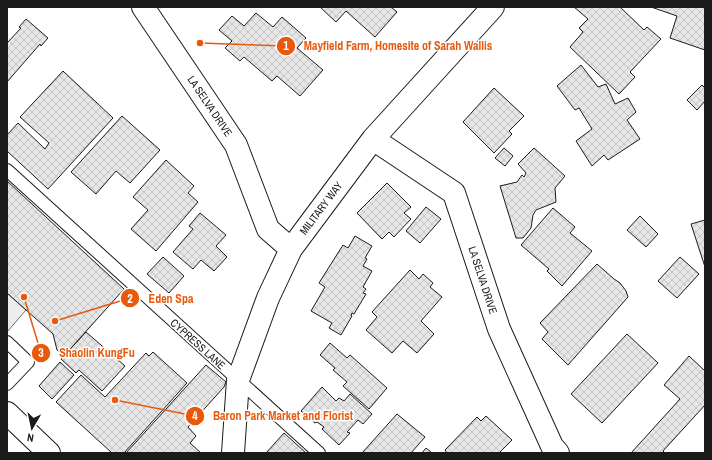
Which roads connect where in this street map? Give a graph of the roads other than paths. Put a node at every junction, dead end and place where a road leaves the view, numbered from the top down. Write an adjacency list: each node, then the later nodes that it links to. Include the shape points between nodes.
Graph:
1 (143, 7): 5 (street, LA SELVA DRIVE, via 236,145 268,229)
2 (494, 7): 3 (street, MILITARY WAY)
3 (373, 139): 5 (street, MILITARY WAY); 13 (street, LA SELVA DRIVE, via 454,193 500,329 552,446)
4 (7, 170): 7 (lane, CYPRESS LANE)
5 (291, 249): 7 (street, MILITARY WAY, via 268,298)
6 (7, 342): 8 (lane, via 28,362)
7 (238, 380): 11 (street, MILITARY WAY); 12 (lane, CYPRESS LANE)
8 (7, 384)
9 (7, 413): 10 (street)
10 (49, 453)
11 (233, 453)
12 (319, 453)
13 (558, 453)

